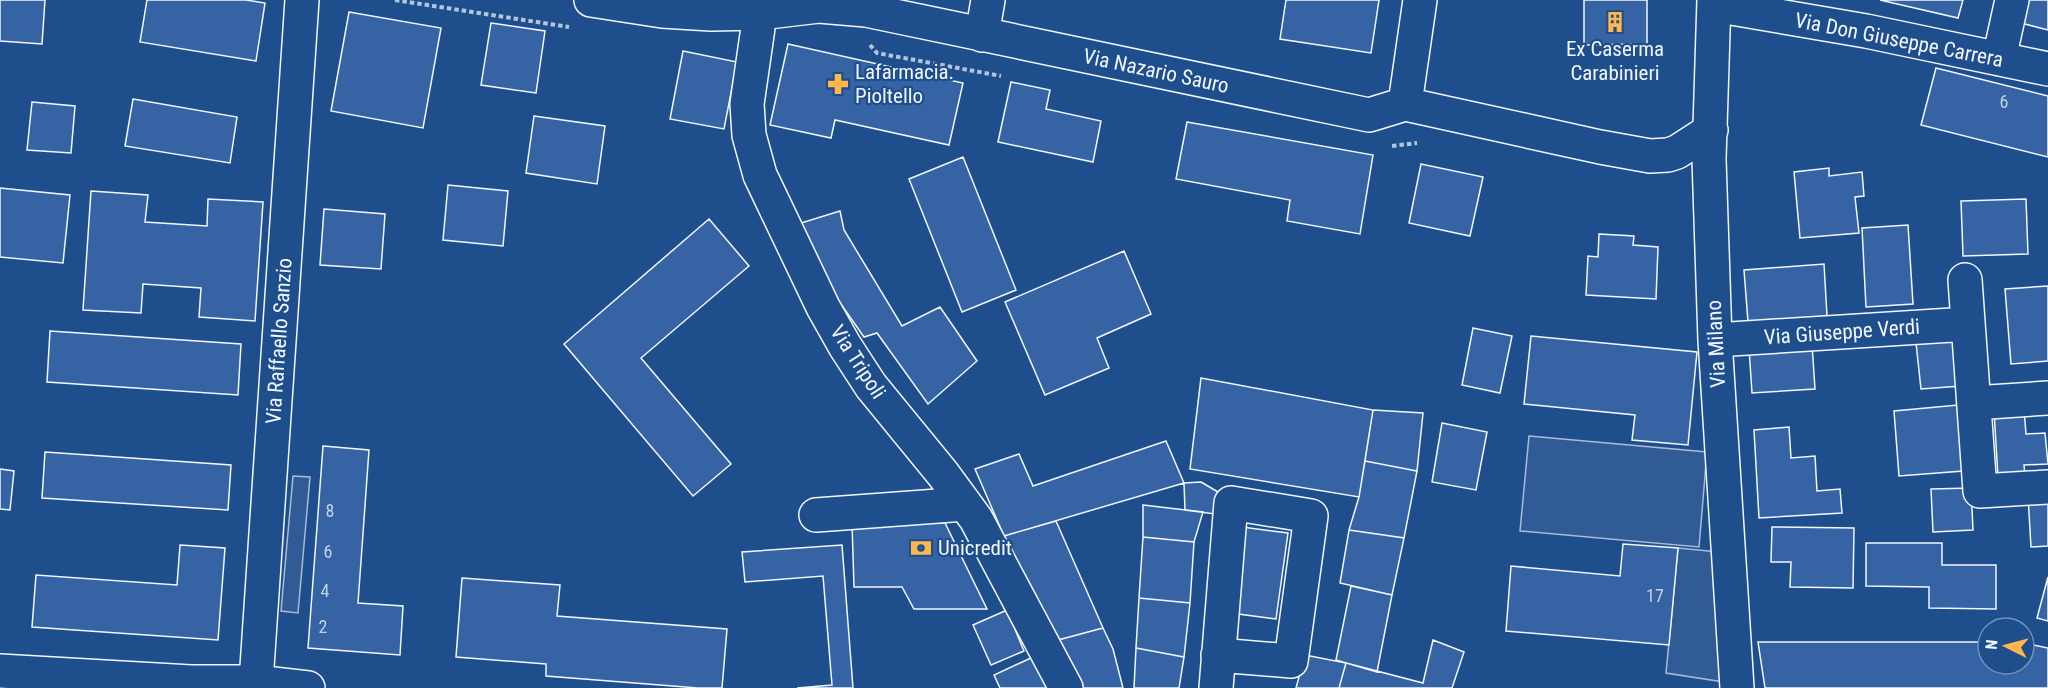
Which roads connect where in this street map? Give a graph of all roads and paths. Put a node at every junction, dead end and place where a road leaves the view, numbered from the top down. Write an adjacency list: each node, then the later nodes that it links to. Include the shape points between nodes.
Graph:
1 (302, 0): 25 (street, Via Raffaello Sanzio)
2 (395, 0): 9 (path)
3 (591, 0): 8 (street, Via Nazario Sauro, via 678,13 728,15)
4 (988, 0): 10 (street)
5 (1420, 0): 13 (street)
6 (2012, 0): 11 (street)
7 (1714, 3): 11 (street, Via Don Giuseppe Carrera); 14 (street, Via Milano)
8 (761, 6): 10 (street, Via Nazario Sauro, via 866,10); 21 (street, Via Tripoli, via 747,104 749,135 760,175 845,346 870,386)
9 (572, 28)
10 (982, 35): 13 (street, Via Nazario Sauro, via 1369,115)
11 (1999, 59): 12 (street, Via Don Giuseppe Carrera)
12 (2048, 69)
13 (1405, 104): 14 (street, Via Nazario Sauro, via 1650,156 1677,152)
14 (1711, 130): 17 (street, Via Milano)
15 (1965, 280): 16 (street)
16 (1968, 324): 17 (street, Via Giuseppe Verdi); 19 (street)
17 (1715, 340): 30 (street, Via Milano)
18 (2048, 398): 19 (street)
19 (1974, 403): 20 (street, via 1980,491)
20 (2048, 487)
21 (965, 504): 22 (street); 28 (street, Via Tripoli)
22 (816, 515)
23 (1218, 655): 23 (street, via 1231,503 1311,516 1291,661); 29 (street)
24 (0, 671): 26 (street)
25 (256, 682): 26 (street); 27 (street)
26 (191, 685)
27 (308, 688)
28 (1066, 688)
29 (1216, 688)
30 (1737, 688)

